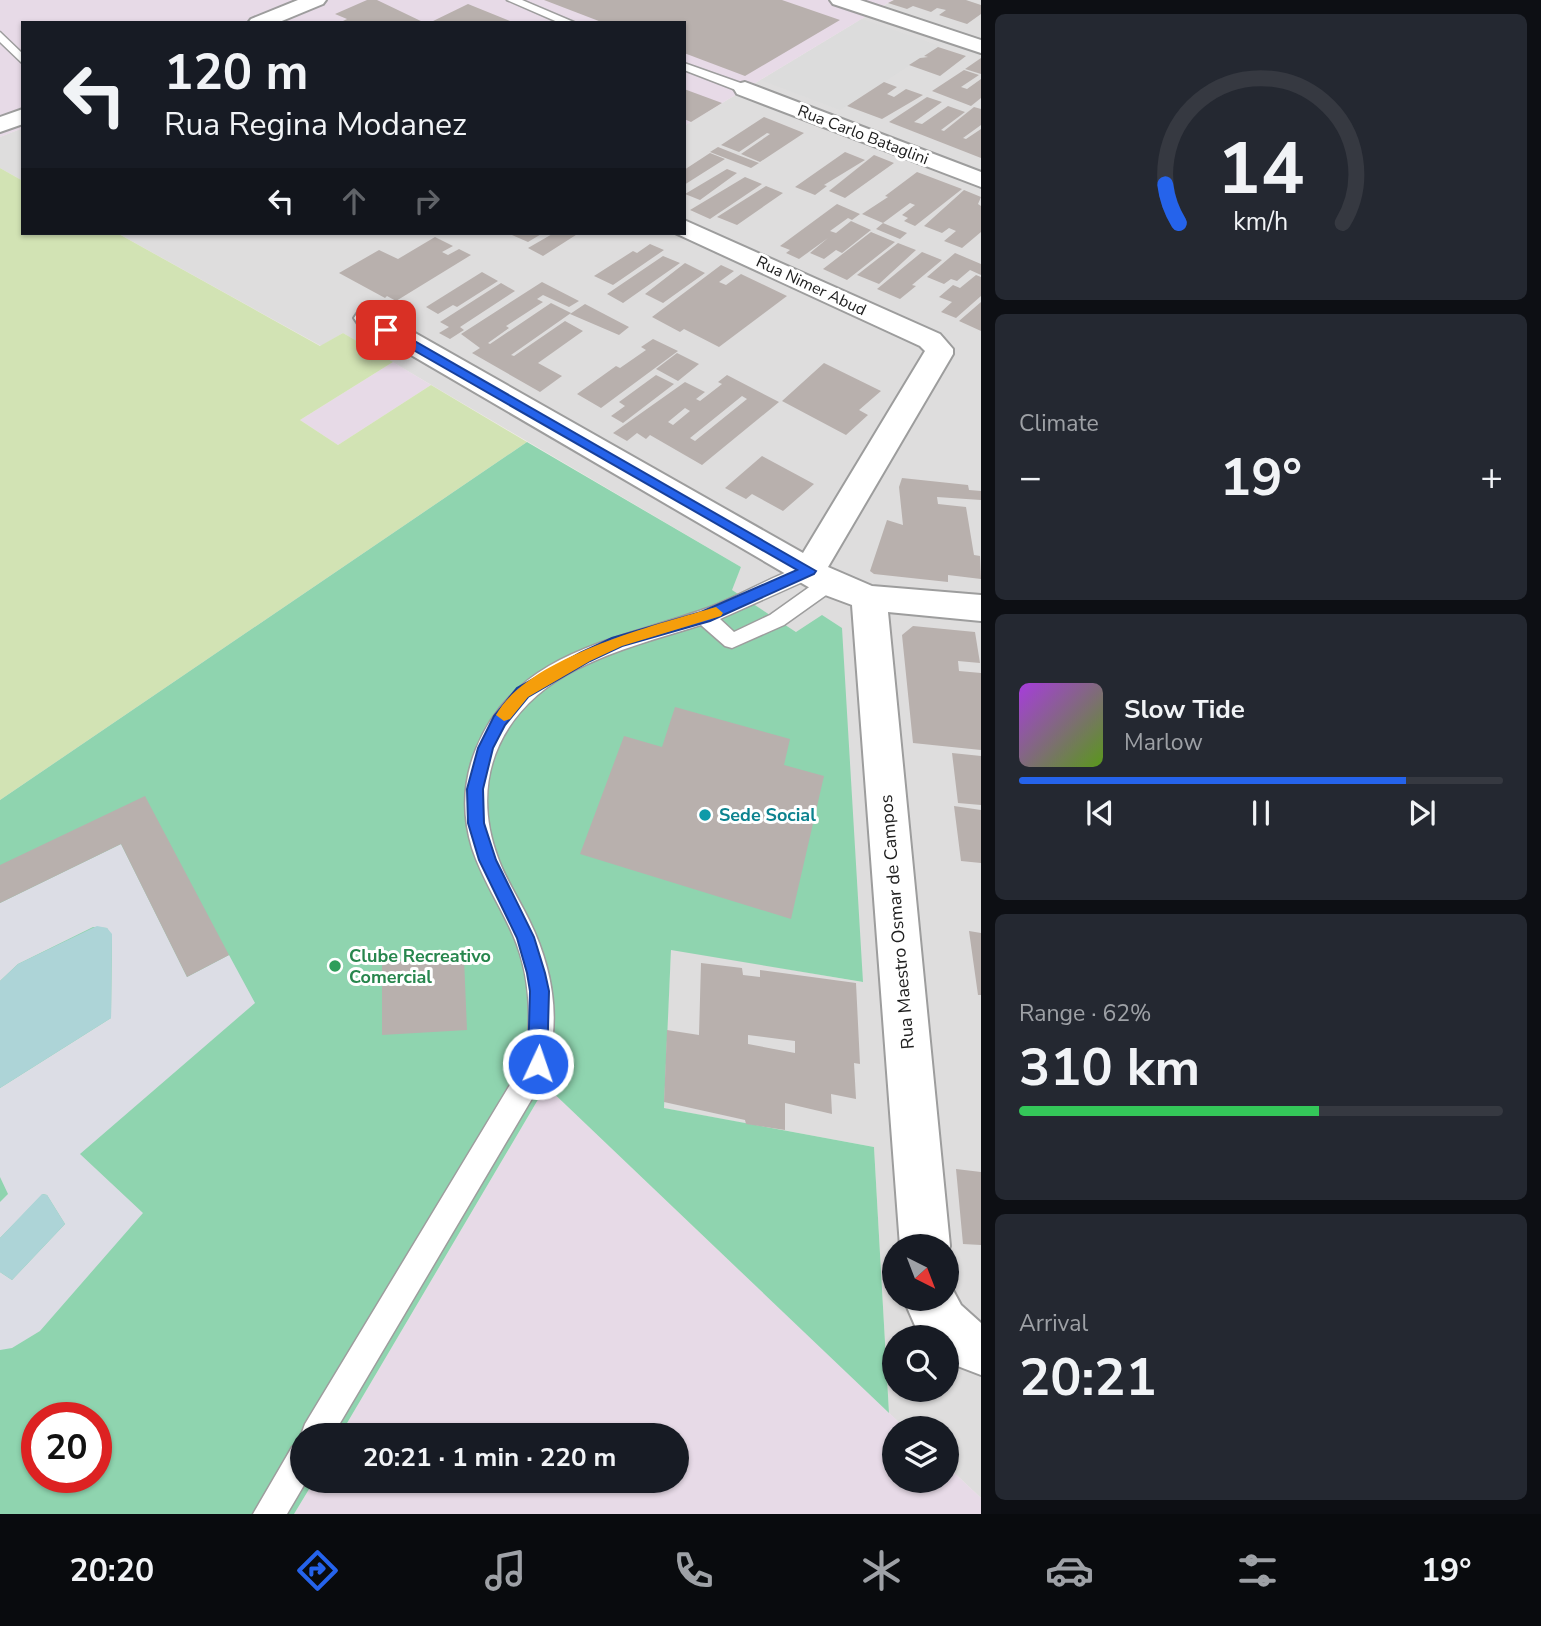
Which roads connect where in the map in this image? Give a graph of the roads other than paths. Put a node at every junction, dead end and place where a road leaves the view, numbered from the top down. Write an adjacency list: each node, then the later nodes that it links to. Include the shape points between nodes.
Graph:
1 (316, 0): 4 (street)
2 (512, 0): 5 (lane)
3 (840, 0): 7 (street)
4 (263, 21)
5 (566, 21)
6 (0, 35): 8 (lane)
7 (981, 47)
8 (21, 59)
9 (686, 67): 10 (lane)
10 (745, 89): 13 (street, Rua Carlo Bataglini)
11 (21, 117): 12 (street)
12 (0, 125)
13 (981, 180)
14 (686, 229): 16 (street, Rua Nimer Abud, via 937,345 939,355)
15 (368, 318): 16 (street)
16 (819, 577): 17 (street); 19 (lane); 19 (lane, via 777,620 732,641)
17 (869, 598): 18 (street); 20 (street, Rua Maestro Osmar de Campos)
18 (981, 608)
19 (705, 617): 21 (lane, via 618,642 553,673 522,692 499,720 485,748 475,789 476,823 487,860 525,937 536,973 540,991 538,1064)
20 (924, 1234)
21 (323, 1423)
22 (290, 1480): 23 (lane)
23 (270, 1514)

